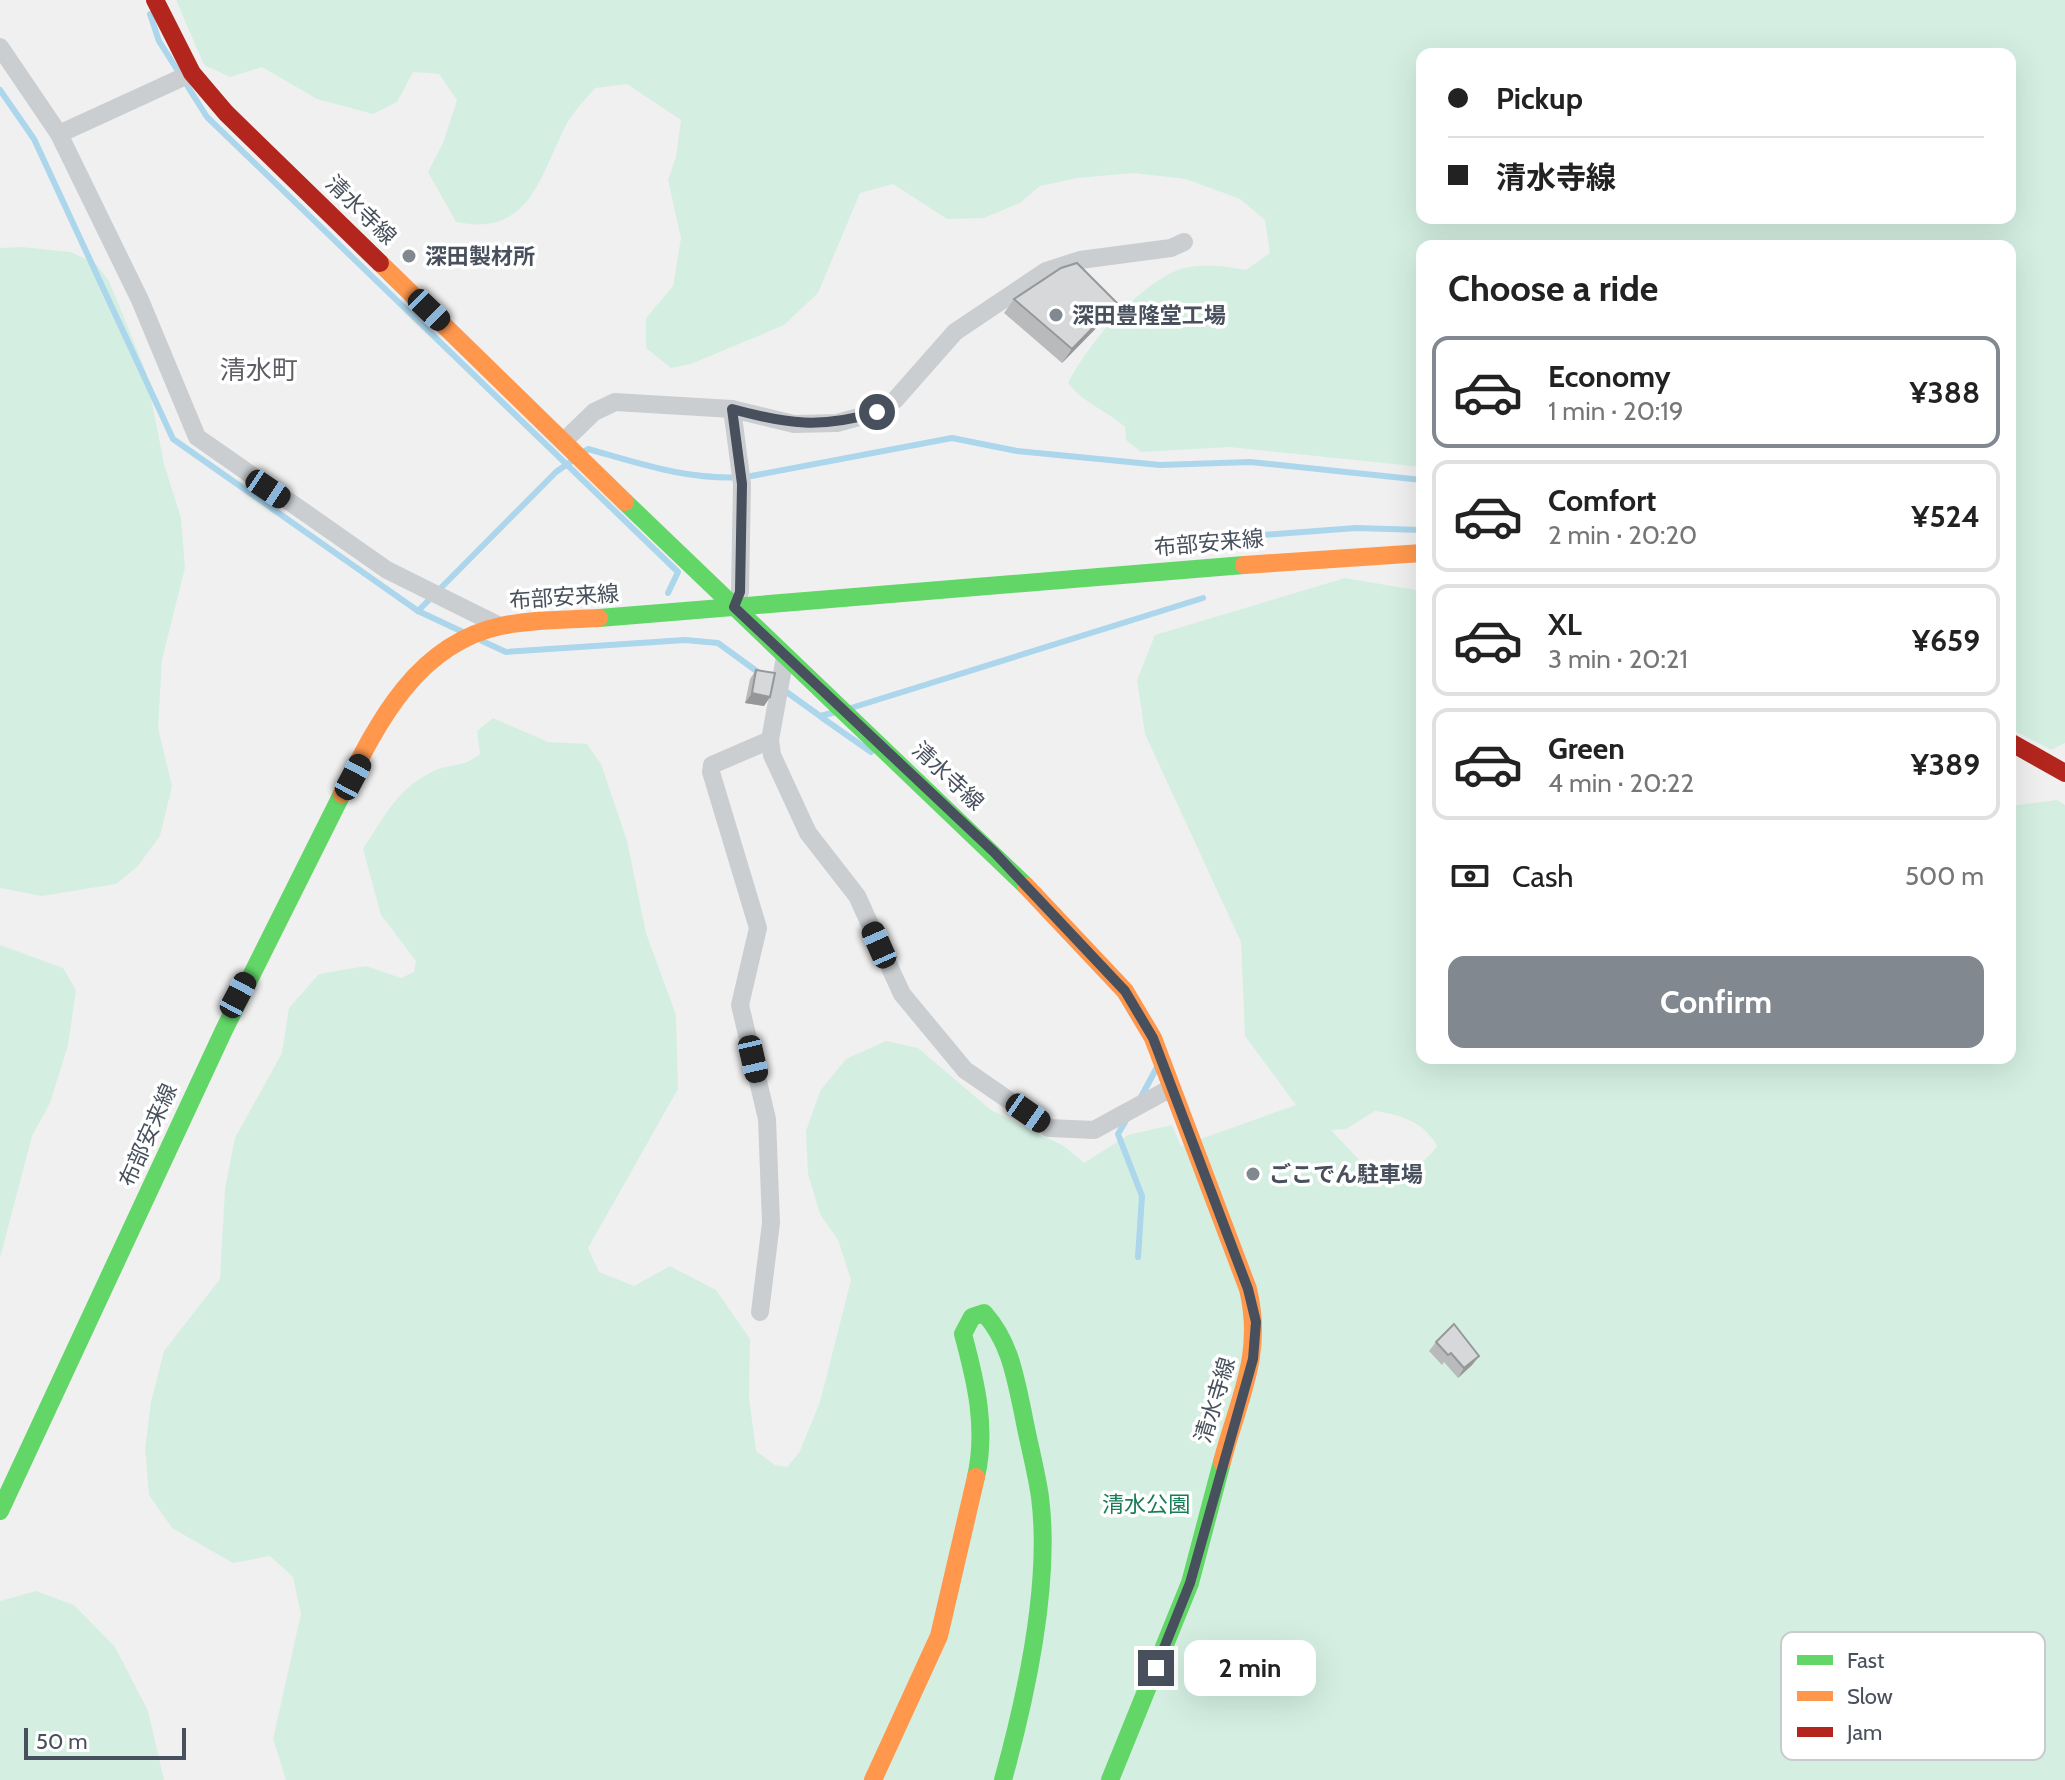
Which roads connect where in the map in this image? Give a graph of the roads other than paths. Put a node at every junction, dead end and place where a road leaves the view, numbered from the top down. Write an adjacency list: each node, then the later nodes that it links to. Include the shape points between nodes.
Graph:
1 (155, 0): 3 (main road, 清水寺線)
2 (0, 47): 4 (street)
3 (192, 73): 4 (street); 7 (main road, 清水寺線, via 226,113)
4 (59, 134): 10 (street, via 140,300 197,437 387,570)
5 (1184, 242): 6 (street, via 1046,271 955,332 895,400 877,412 837,423 794,424)
6 (732, 409): 7 (street, via 615,402 594,412); 9 (street, via 742,484 740,592)
7 (564, 441): 9 (main road, 清水寺線)
8 (1416, 553): 9 (main road, 布部安来線)
9 (734, 607): 10 (main road, 布部安来線); 11 (main road, 清水寺線)
10 (500, 626): 17 (main road, 布部安来線, via 454,645 413,676 381,723 238,995)
11 (785, 657): 12 (street); 15 (main road, 清水寺線, via 994,852 1082,942 1125,991 1153,1038)
12 (770, 740): 15 (street, via 808,833 857,896 902,994 965,1070 1049,1128 1094,1130); 16 (street, via 712,765 711,772 758,928 740,1005 767,1119 771,1223)
13 (2016, 745): 14 (main road)
14 (2065, 773)
15 (1171, 1088): 20 (main road, 清水寺線, via 1248,1289 1256,1322 1253,1359 1190,1583)
16 (760, 1312)
17 (0, 1511)
18 (873, 1780): 19 (main road, via 939,1636 967,1522 981,1455 979,1393 963,1334 972,1317 984,1313 1011,1357 1040,1499 1033,1639 1023,1709)
19 (1003, 1780)
20 (1110, 1780)

